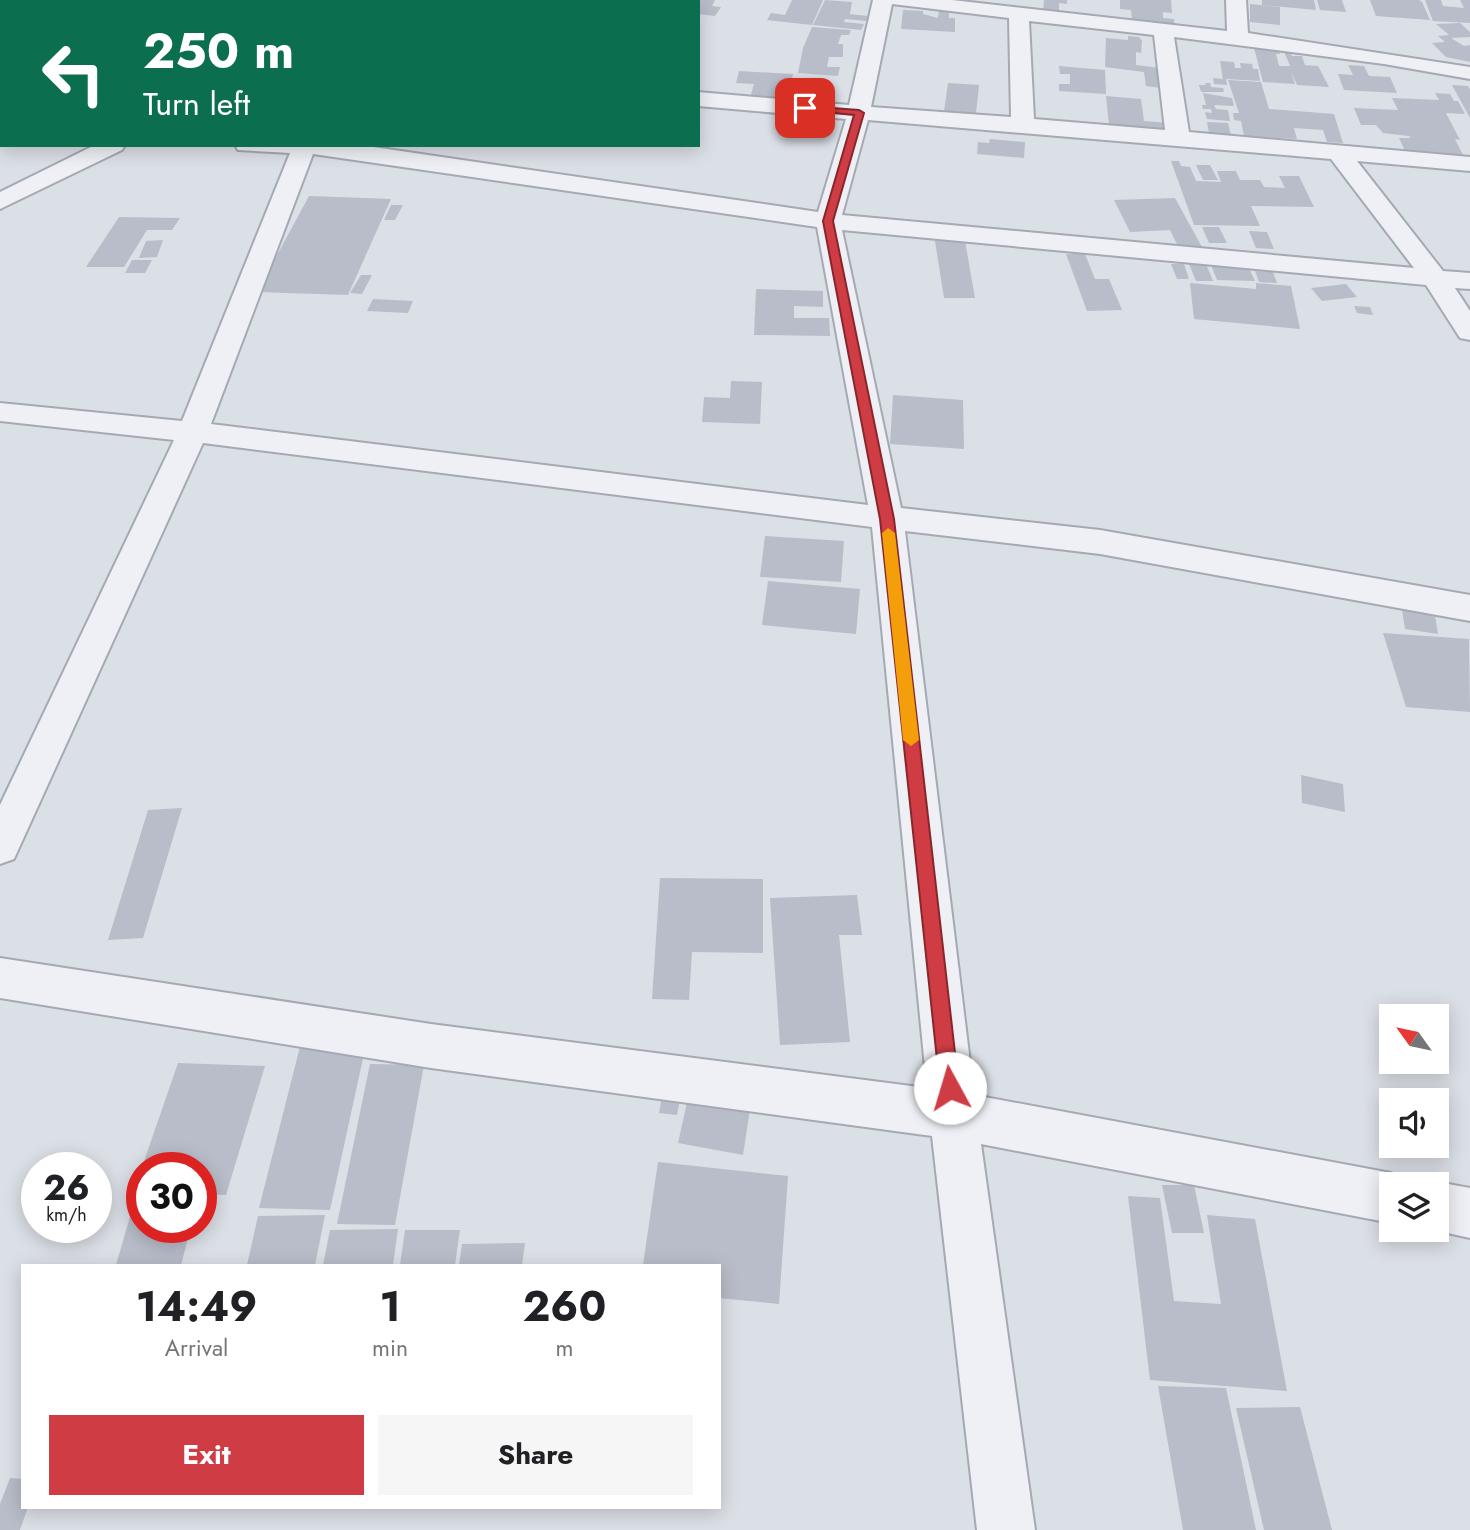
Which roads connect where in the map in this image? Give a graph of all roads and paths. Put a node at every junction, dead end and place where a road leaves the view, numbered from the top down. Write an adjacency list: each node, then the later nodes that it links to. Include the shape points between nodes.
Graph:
1 (883, 0): 9 (street)
2 (899, 0): 4 (street)
3 (1236, 0): 6 (street)
4 (1019, 14): 5 (street); 10 (street)
5 (1163, 29): 6 (street); 11 (street)
6 (1238, 38): 7 (street)
7 (1470, 73)
8 (700, 99): 9 (street)
9 (859, 113): 10 (street); 18 (street)
10 (1023, 125): 11 (street)
11 (1178, 138): 15 (street)
12 (110, 147): 17 (street)
13 (305, 147): 23 (street)
14 (314, 147): 18 (street)
15 (1338, 152): 16 (street); 19 (street)
16 (1470, 164)
17 (0, 202)
18 (828, 221): 19 (street); 24 (street)
19 (1435, 278): 20 (street); 21 (street)
20 (1470, 281)
21 (1470, 332)
22 (0, 412): 23 (street)
23 (193, 432): 24 (street); 26 (street)
24 (887, 519): 25 (street, via 1100,542); 28 (street)
25 (1470, 608)
26 (0, 846)
27 (0, 978): 28 (street, via 431,1046)
28 (953, 1115): 29 (street); 32 (street)
29 (1379, 1196)
30 (1449, 1209): 31 (street)
31 (1470, 1213)
32 (1006, 1530)

